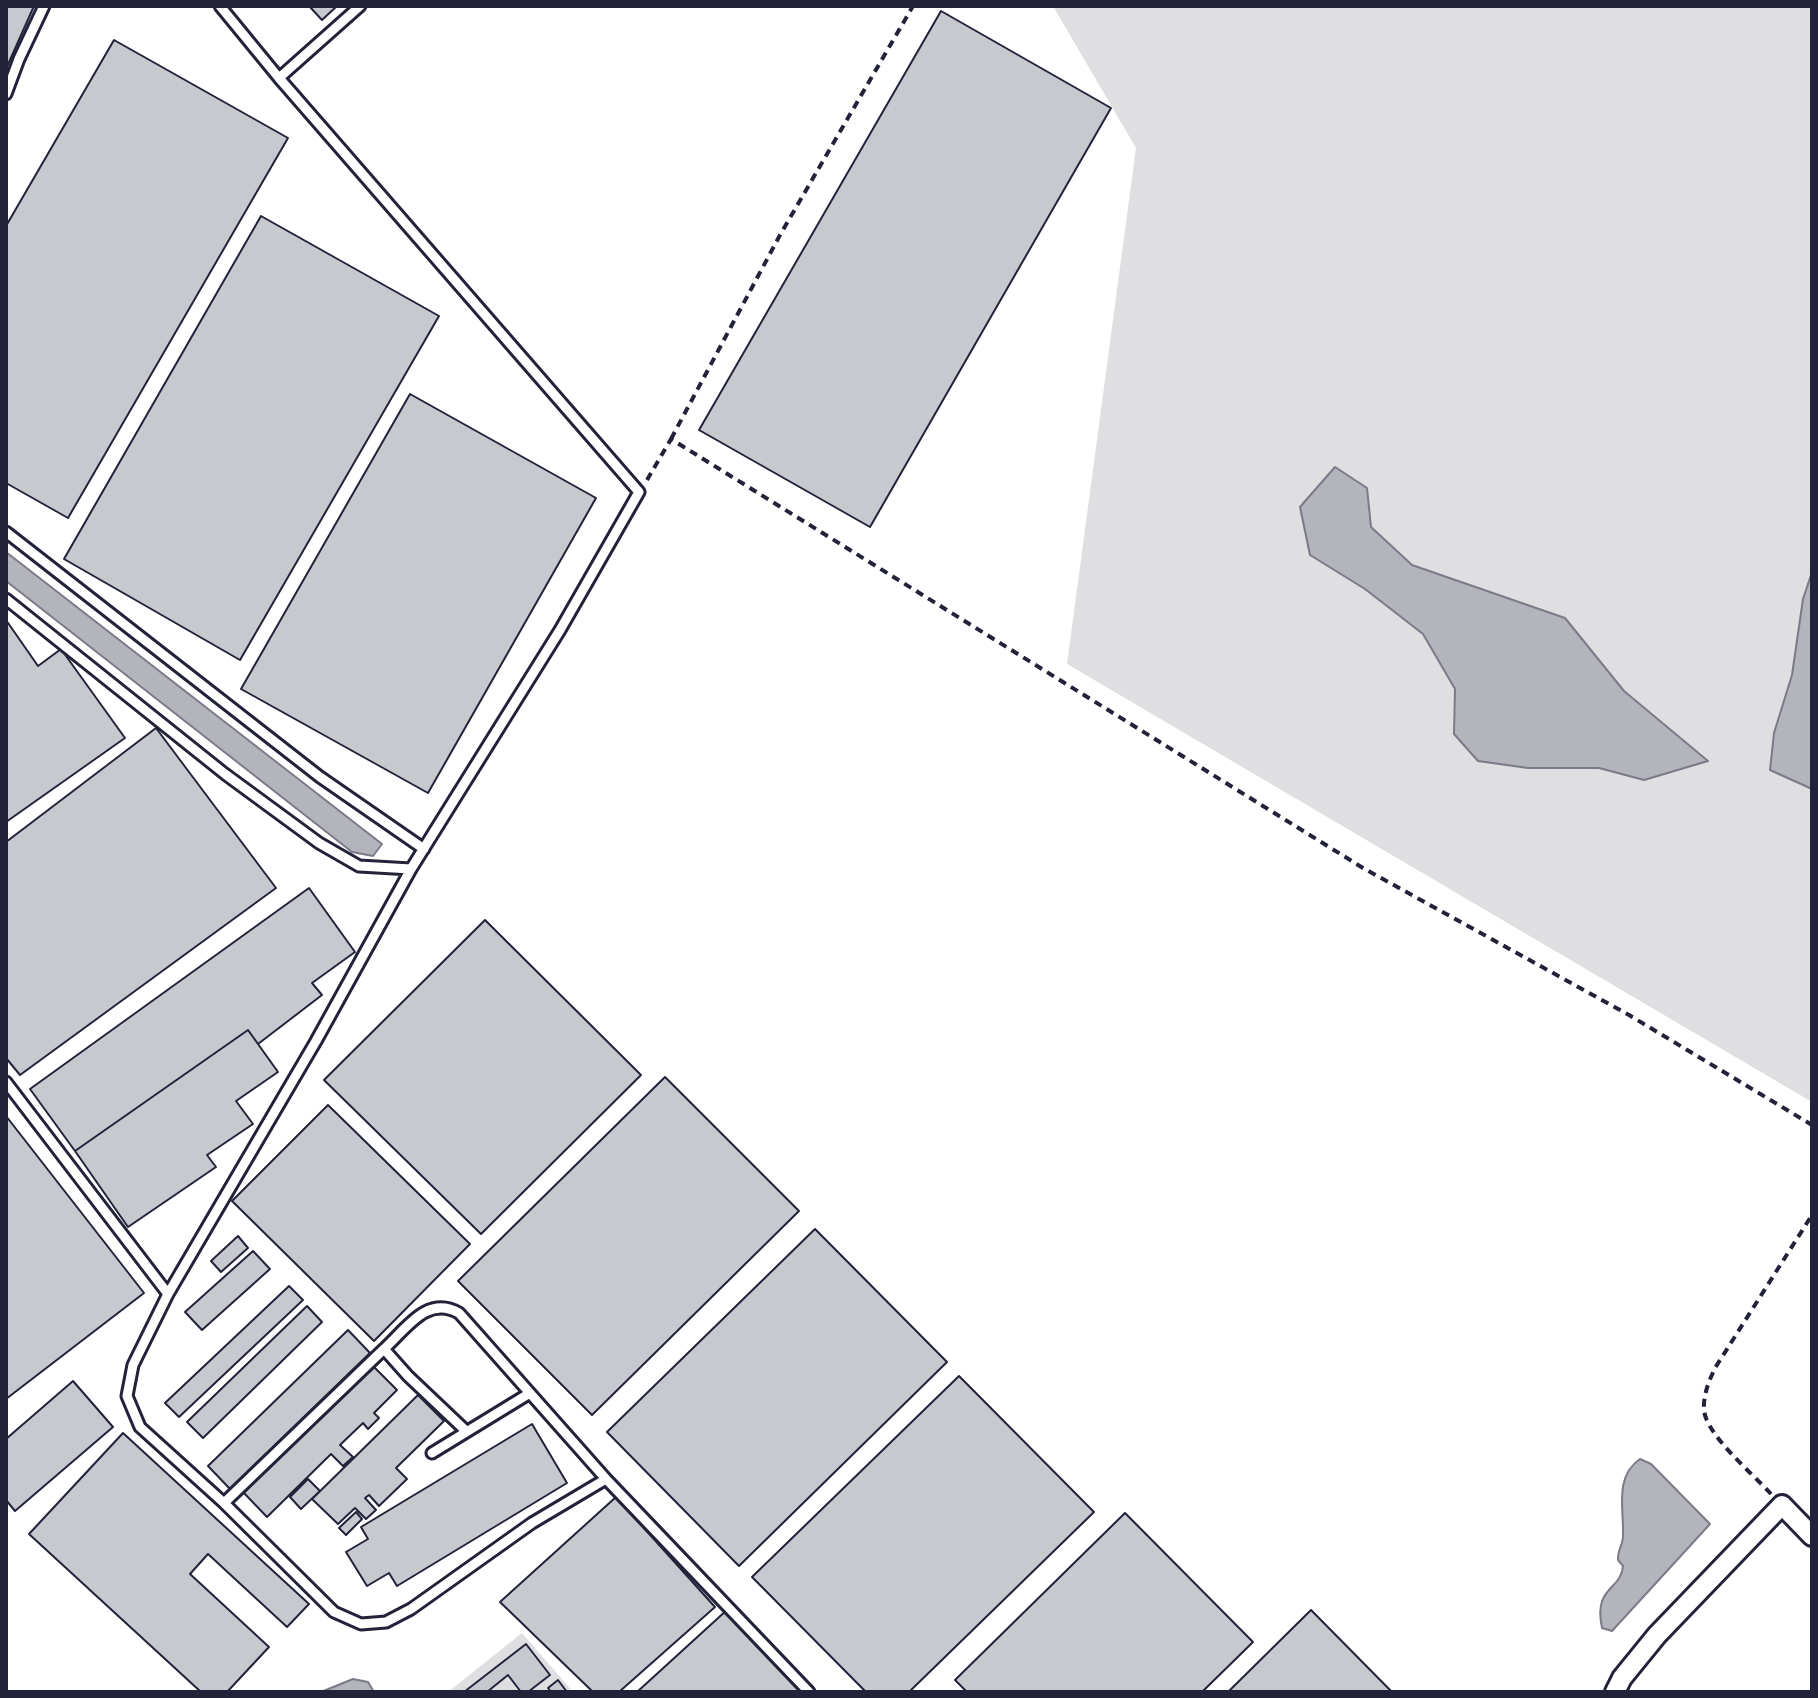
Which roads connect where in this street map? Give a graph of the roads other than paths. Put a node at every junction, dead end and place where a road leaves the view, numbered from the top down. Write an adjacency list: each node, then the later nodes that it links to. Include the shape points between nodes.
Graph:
1 (44, 6): 5 (lane)
2 (220, 6): 4 (lane)
3 (360, 6): 4 (lane)
4 (279, 78): 8 (lane, via 639,492)
5 (6, 94)
6 (6, 532): 8 (lane, via 320,777)
7 (6, 599): 9 (lane, via 319,843 359,866)
8 (424, 849): 9 (lane)
9 (411, 869): 11 (lane)
10 (6, 1082): 11 (lane)
11 (168, 1294): 17 (lane, via 133,1365 127,1396 140,1427)
12 (384, 1349): 13 (lane, via 431,1307 446,1305); 14 (lane); 17 (lane)
13 (530, 1393): 14 (lane); 16 (lane)
14 (466, 1431): 15 (lane)
15 (432, 1453)
16 (606, 1479): 17 (lane, via 532,1523 411,1609 386,1622 361,1624 334,1612); 19 (lane)
17 (224, 1503)
18 (1812, 1536): 20 (street, via 1782,1505 1657,1635)
19 (809, 1692)
20 (1615, 1692)

